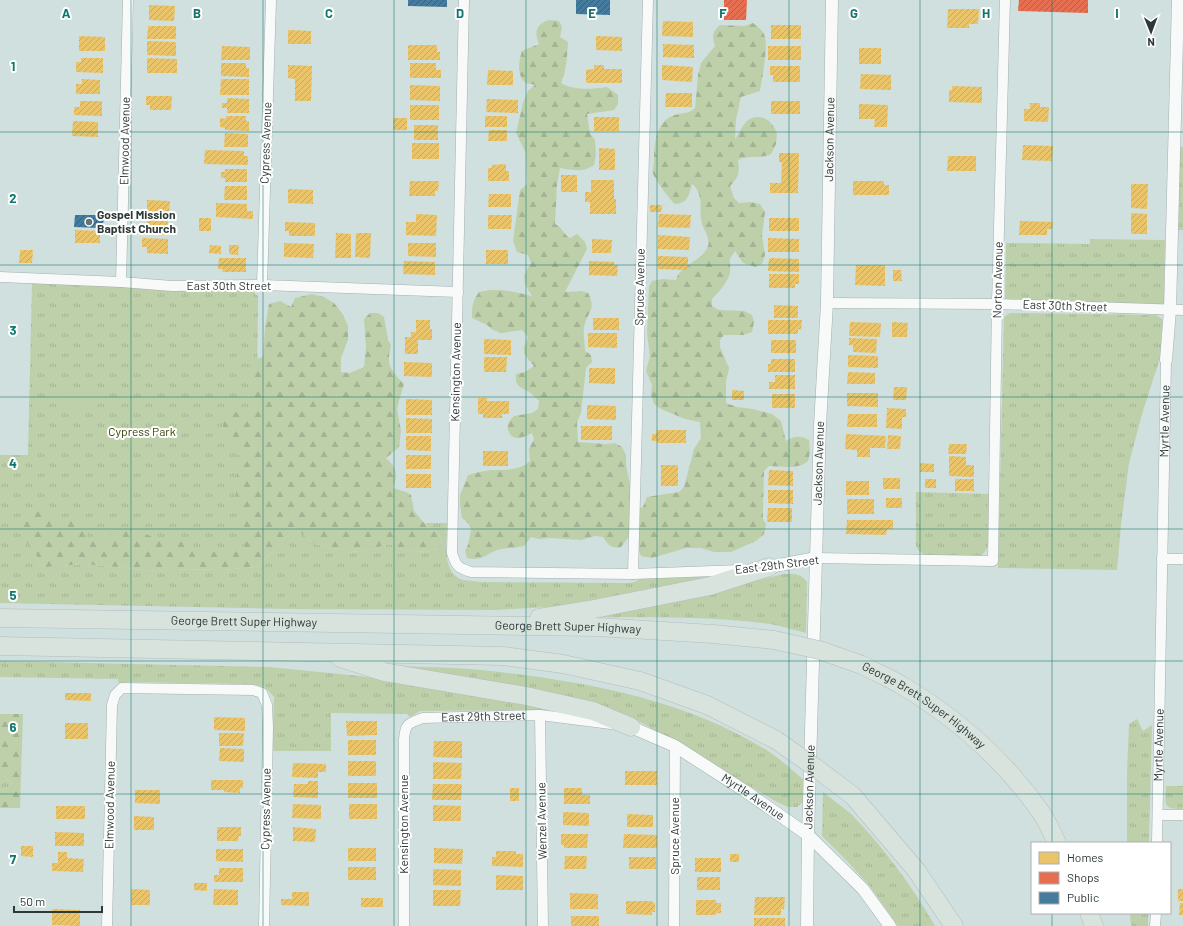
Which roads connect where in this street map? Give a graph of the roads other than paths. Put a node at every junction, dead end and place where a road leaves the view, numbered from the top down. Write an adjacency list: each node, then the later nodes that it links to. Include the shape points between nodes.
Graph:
1 (128, 0): 9 (street, Elmwood Avenue)
2 (271, 0): 10 (street, Cypress Avenue)
3 (464, 0): 11 (street, Kensington Avenue)
4 (648, 0): 22 (street, Spruce Avenue)
5 (832, 0): 12 (street, Jackson Avenue)
6 (1005, 0): 13 (street, Norton Avenue)
7 (1178, 0): 14 (street, Myrtle Avenue)
8 (0, 277): 9 (street, East 30th Street)
9 (121, 282): 10 (street, East 30th Street, via 172,286)
10 (262, 285): 11 (street, East 30th Street)
11 (458, 292): 22 (street, Kensington Avenue, via 452,553 455,563 461,569 471,572)
12 (827, 303): 13 (street, East 30th Street); 17 (street, Jackson Avenue)
13 (997, 304): 14 (street, East 30th Street); 20 (street, Norton Avenue)
14 (1170, 310): 15 (street, East 30th Street); 16 (street, Myrtle Avenue)
15 (1183, 310)
16 (1166, 360): 18 (street, Myrtle Avenue)
17 (816, 558): 20 (street, East 29th Street); 21 (street, East 29th Street); 34 (street, Jackson Avenue)
18 (1162, 559): 19 (street); 32 (street, Myrtle Avenue)
19 (1183, 559)
20 (993, 561)
21 (769, 568): 22 (street, East 29th Street); 24 (highway, via 710,586 589,610)
22 (633, 574)
23 (0, 618): 24 (highway, George Brett Super Highway)
24 (489, 626): 35 (highway, George Brett Super Highway, bridge, via 597,627 774,640 819,650 862,665 934,706 979,741 1010,773 1040,812)
25 (0, 646): 26 (highway)
26 (322, 652): 30 (highway, via 384,672 526,696 593,711); 46 (highway, bridge, via 503,656 563,664 640,681 707,705 776,740 853,796 916,870)
27 (122, 688): 39 (street, Elmwood Avenue, via 115,695 112,705); 40 (street, Cypress Avenue, via 253,690 262,693 267,705 268,727)
28 (540, 716): 29 (street, East 29th Street, via 423,718); 30 (street, East 29th Street); 42 (street, Wenzel Avenue)
29 (409, 722): 41 (street, Kensington Avenue, via 404,729)
30 (631, 726): 31 (street, East 29th Street)
31 (675, 746): 34 (street, Myrtle Avenue); 43 (street, Spruce Avenue)
32 (1158, 815): 33 (street); 36 (street, Myrtle Avenue)
33 (1183, 815)
34 (808, 835): 44 (street, Jackson Avenue); 45 (street, Myrtle Avenue, via 863,889)
35 (1056, 842)
36 (1157, 842)
37 (1089, 914): 47 (highway)
38 (1156, 914): 48 (street)
39 (107, 926)
40 (264, 926)
41 (404, 926)
42 (543, 926)
43 (674, 926)
44 (807, 926)
45 (890, 926)
46 (954, 926)
47 (1094, 926)
48 (1155, 926)

